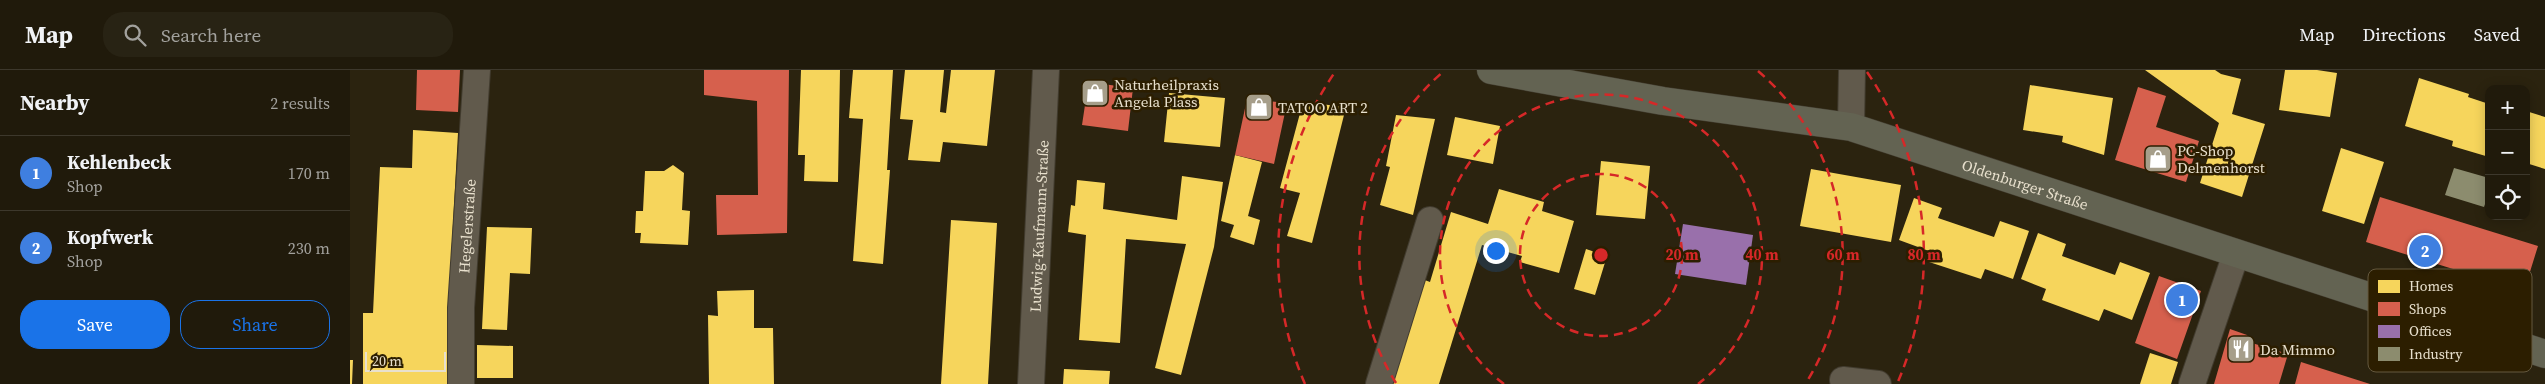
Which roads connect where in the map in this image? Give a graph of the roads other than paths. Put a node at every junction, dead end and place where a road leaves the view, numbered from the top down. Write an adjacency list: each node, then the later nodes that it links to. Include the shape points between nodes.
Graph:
1 (477, 70): 12 (street, Hegelerstraße, via 461,308)
2 (1046, 70): 13 (street, Ludwig-Kaufmann-Straße)
3 (1490, 70): 5 (main road, Oldenburger Straße, via 1662,101)
4 (1852, 70): 5 (street)
5 (1851, 127): 7 (main road, Oldenburger Straße)
6 (1430, 220): 14 (street)
7 (2236, 254): 8 (main road, Oldenburger Straße); 16 (street)
8 (2368, 297)
9 (2532, 350): 10 (main road, Oldenburger Straße)
10 (2545, 354)
11 (1843, 380): 15 (street)
12 (461, 384)
13 (1031, 384)
14 (1379, 384)
15 (1878, 384)
16 (2192, 384)

